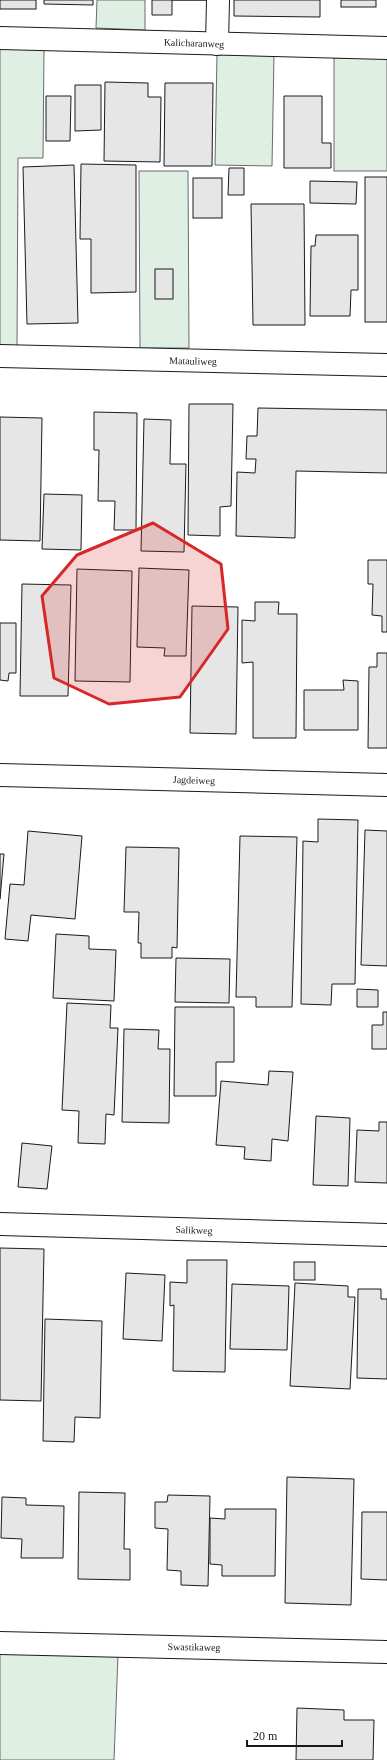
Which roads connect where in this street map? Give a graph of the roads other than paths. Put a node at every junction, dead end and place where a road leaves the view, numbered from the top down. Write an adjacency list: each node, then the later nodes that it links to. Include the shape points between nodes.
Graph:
1 (218, 0): 3 (street)
2 (0, 38): 3 (street, Kalicharanweg)
3 (217, 44): 4 (street, Kalicharanweg)
4 (387, 48)
5 (0, 356): 6 (street, Matauliweg)
6 (387, 365)
7 (0, 775): 8 (street, Jagdeiweg)
8 (387, 785)
9 (0, 1224): 10 (street, Salikweg)
10 (387, 1236)
11 (0, 1643): 12 (street, Swastikaweg)
12 (387, 1652)

